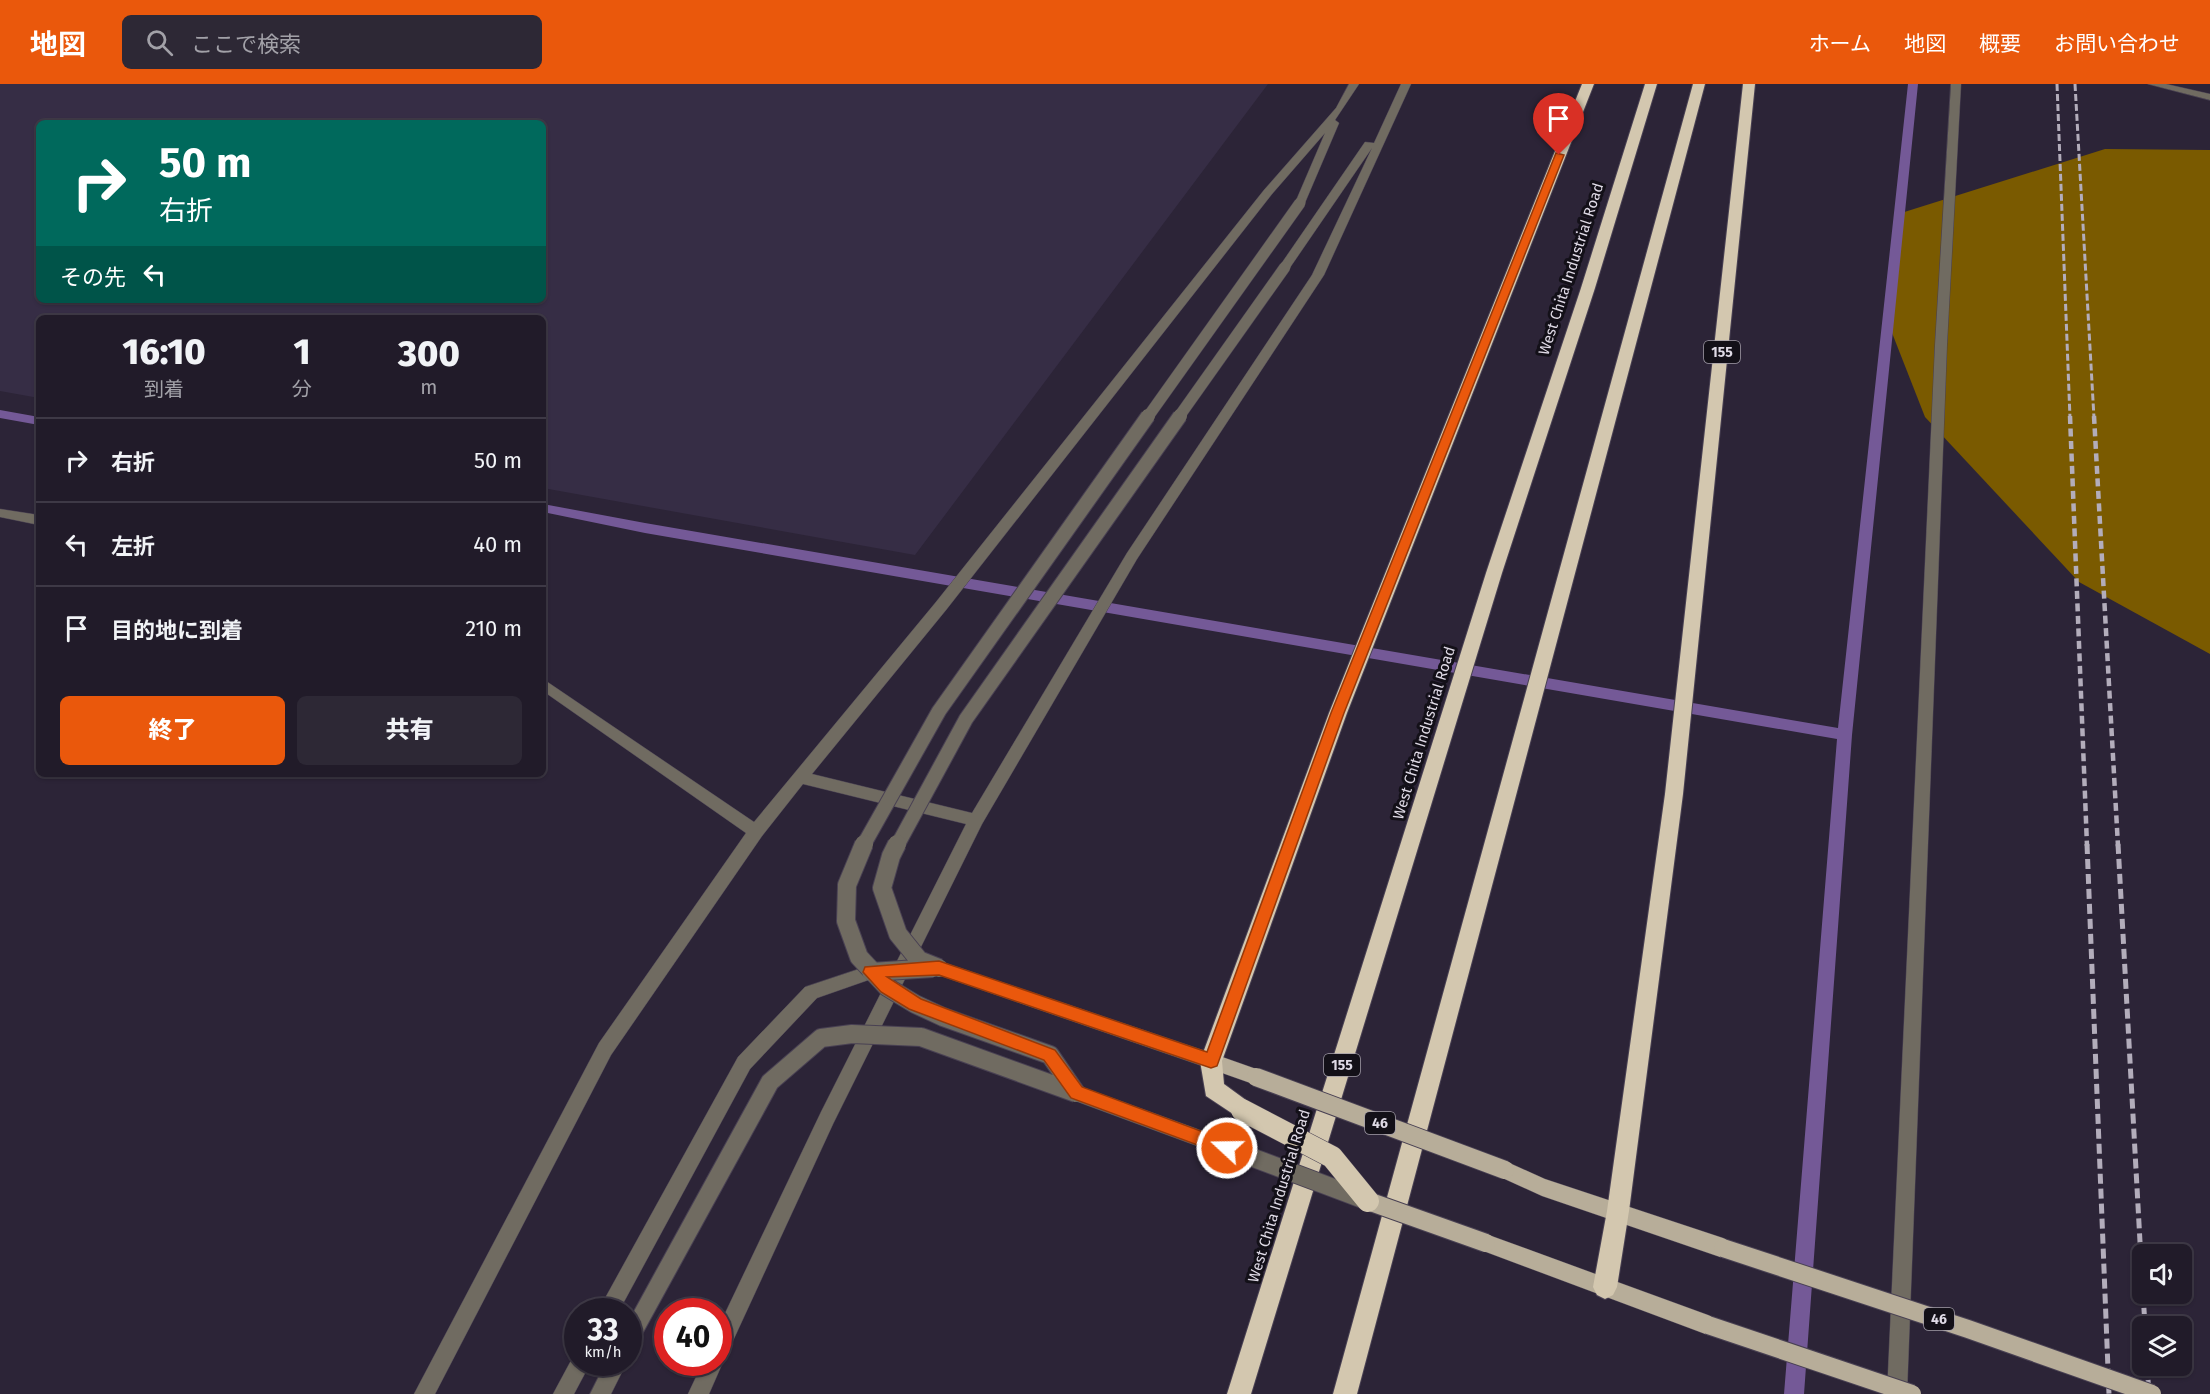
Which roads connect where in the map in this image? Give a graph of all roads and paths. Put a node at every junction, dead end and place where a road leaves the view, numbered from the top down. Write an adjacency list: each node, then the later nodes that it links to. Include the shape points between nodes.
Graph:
1 (1354, 84): 10 (street)
2 (1406, 84): 11 (street)
3 (1588, 84): 20 (highway, via 1338,713)
4 (1651, 84): 35 (highway, West Chita Industrial Road / 155, via 1494,573)
5 (1700, 84): 36 (highway)
6 (1749, 84): 23 (highway, 155, via 1674,794)
7 (1956, 84): 37 (street, via 1941,345)
8 (2153, 84): 9 (street)
9 (2210, 97)
10 (1340, 110): 15 (street, via 1268,192); 19 (street, bridge, via 1300,203 939,711 856,858 847,885 846,921 859,957)
11 (1391, 112): 16 (street, via 1318,275 1132,556); 18 (street, bridge, via 966,719 891,856 882,888 898,934 919,960)
12 (0, 513): 13 (street)
13 (36, 519)
14 (546, 686): 17 (street)
15 (802, 778): 16 (street); 17 (street)
16 (976, 820): 27 (street, via 827,1118)
17 (756, 831): 31 (street, via 605,1049)
18 (939, 968): 19 (street, bridge); 20 (street)
19 (871, 972): 21 (street, bridge, via 915,1004 1050,1055); 25 (street, via 811,992 744,1063)
20 (1211, 1061): 22 (highway, bridge, via 1214,1089 1242,1110 1332,1157); 23 (main road, 46, bridge, via 1542,1187)
21 (1076, 1093): 22 (street, bridge); 26 (street, bridge, via 921,1037 852,1034 821,1038 770,1082)
22 (1368, 1201): 24 (main road, bridge)
23 (1618, 1211): 24 (highway, 155); 39 (main road, 46, bridge)
24 (1605, 1287): 38 (main road, bridge)
25 (615, 1298)
26 (642, 1315)
27 (732, 1321)
28 (573, 1376): 32 (street)
29 (610, 1376): 33 (street)
30 (706, 1376): 34 (street)
31 (424, 1394)
32 (563, 1394)
33 (600, 1394)
34 (698, 1394)
35 (1239, 1394)
36 (1345, 1394)
37 (1897, 1394)
38 (1912, 1394)
39 (2152, 1394)

